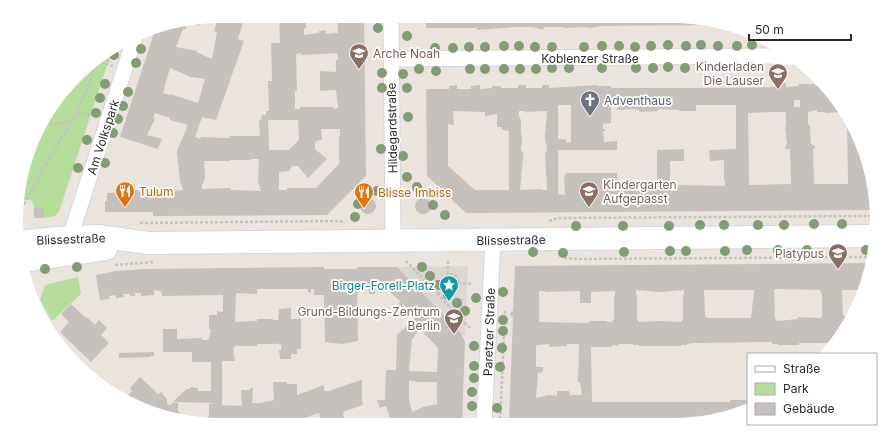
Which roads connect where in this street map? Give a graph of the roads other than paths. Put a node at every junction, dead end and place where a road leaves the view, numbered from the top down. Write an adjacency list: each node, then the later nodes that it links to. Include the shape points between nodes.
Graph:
1 (391, 23): 4 (street, Hildegardstraße)
2 (134, 43): 6 (street, Am Volkspark)
3 (784, 57): 4 (street, Koblenzer Straße)
4 (391, 59): 9 (street, Hildegardstraße)
5 (870, 236): 7 (main road, Blissestraße)
6 (70, 237): 8 (main road, Blissestraße); 10 (main road, Blissestraße, via 98,236)
7 (493, 240): 9 (main road, Blissestraße); 12 (street, Paretzer Straße)
8 (24, 241)
9 (393, 241): 10 (main road, Blissestraße)
10 (148, 243): 11 (main road, Blissestraße)
11 (27, 260)
12 (484, 418)

